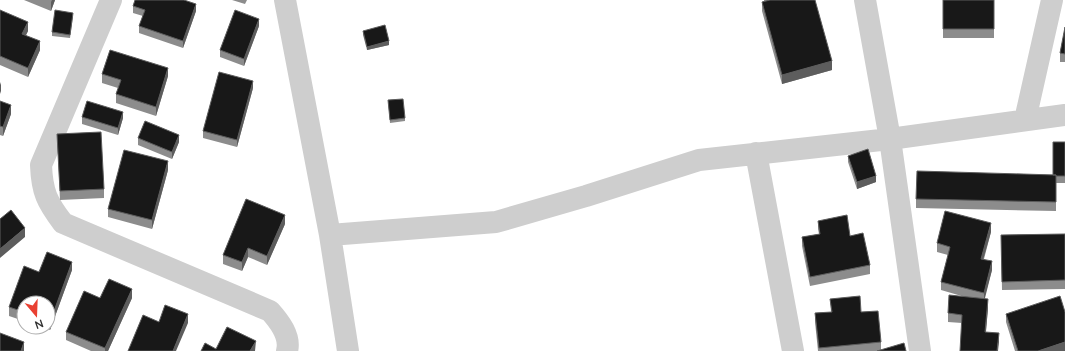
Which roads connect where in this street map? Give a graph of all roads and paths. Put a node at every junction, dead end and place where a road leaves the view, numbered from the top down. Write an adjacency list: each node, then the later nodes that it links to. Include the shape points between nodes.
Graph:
1 (111, 0): 10 (street, via 42,165 42,186 49,205 63,223 270,310 284,331)
2 (284, 0): 9 (street)
3 (865, 0): 7 (street)
4 (1052, 0): 6 (street)
5 (1065, 115): 6 (street)
6 (1025, 120): 7 (street)
7 (890, 140): 8 (street); 13 (street)
8 (756, 153): 9 (street, via 699,160 496,222); 12 (street)
9 (330, 235): 11 (street)
10 (287, 351)
11 (348, 351)
12 (793, 351)
13 (920, 351)

